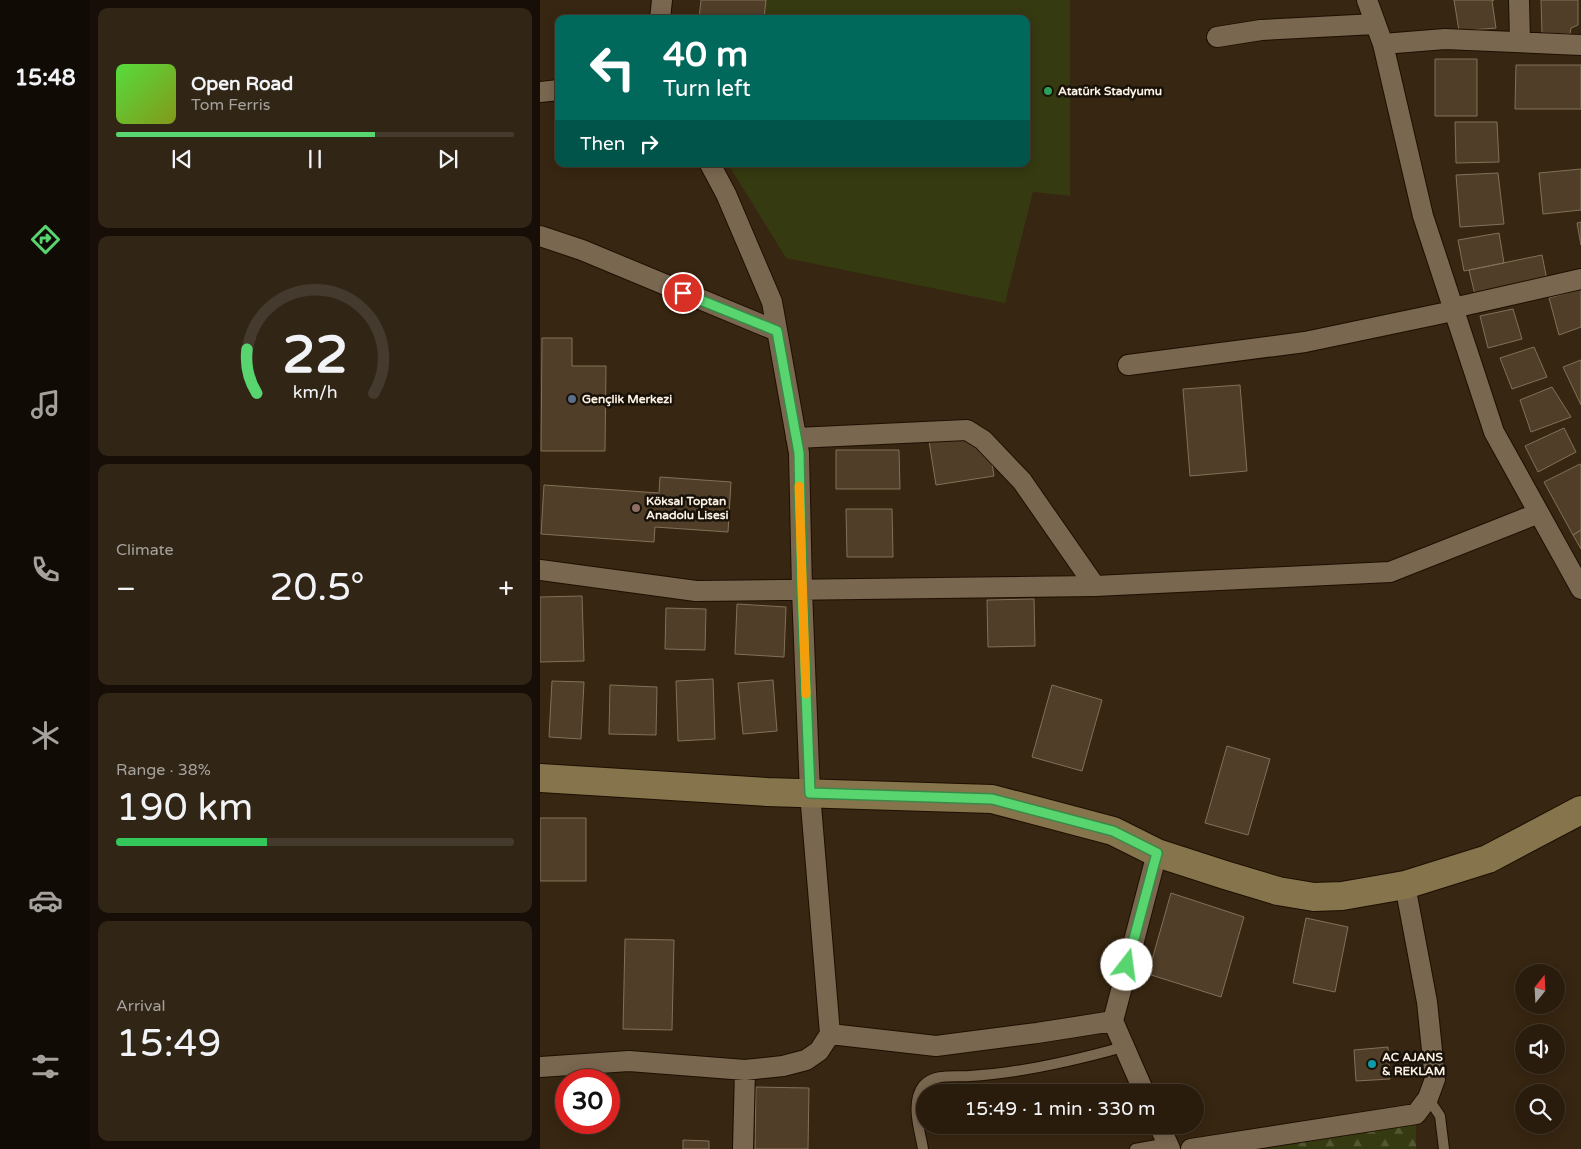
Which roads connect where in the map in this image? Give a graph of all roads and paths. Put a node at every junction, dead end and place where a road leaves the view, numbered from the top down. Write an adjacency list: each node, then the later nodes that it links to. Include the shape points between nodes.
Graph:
1 (662, 0): 4 (street)
2 (1367, 0): 5 (street)
3 (1519, 0): 7 (street)
4 (660, 15)
5 (1376, 24): 6 (street, via 1261,30); 8 (street)
6 (1217, 37)
7 (1520, 41): 8 (street, via 1445,39); 9 (street)
8 (1382, 44): 15 (street, via 1423,216)
9 (1581, 45)
10 (555, 90): 11 (street)
11 (540, 92)
12 (712, 167): 16 (street, via 772,302)
13 (540, 236): 16 (street, via 582,250)
14 (1581, 280): 15 (street)
15 (1453, 308): 17 (street, via 1453,311 1305,342); 19 (street, via 1494,432)
16 (777, 331): 18 (street)
17 (1128, 366)
18 (796, 438): 21 (street, via 967,430 983,440 1022,481); 22 (street)
19 (1539, 513): 21 (street, via 1390,572); 23 (street)
20 (540, 570): 22 (street, via 696,591)
21 (1095, 586): 22 (street)
22 (802, 590): 25 (street)
23 (1581, 590)
24 (540, 778): 25 (main road)
25 (810, 793): 27 (main road, via 992,799 1113,831); 30 (street)
26 (1581, 810): 28 (main road, via 1488,859)
27 (1157, 853): 28 (main road, via 1278,891 1314,896 1342,896); 29 (street)
28 (1405, 885): 35 (street, via 1432,1046 1435,1079)
29 (1113, 1021): 30 (street, via 936,1046); 31 (street)
30 (830, 1034): 33 (street, via 819,1052 806,1060)
31 (1123, 1047): 34 (street); 39 (lane, via 1063,1064 980,1076 933,1078 922,1088 916,1108)
32 (540, 1067): 33 (street, via 629,1061)
33 (745, 1070): 38 (street)
34 (1140, 1084)
35 (1428, 1098): 41 (street, via 1416,1114); 42 (lane, via 1440,1116)
36 (1163, 1134): 37 (street)
37 (1169, 1146): 40 (lane)
38 (743, 1149)
39 (923, 1149)
40 (1135, 1149)
41 (1192, 1149)
42 (1444, 1149)

